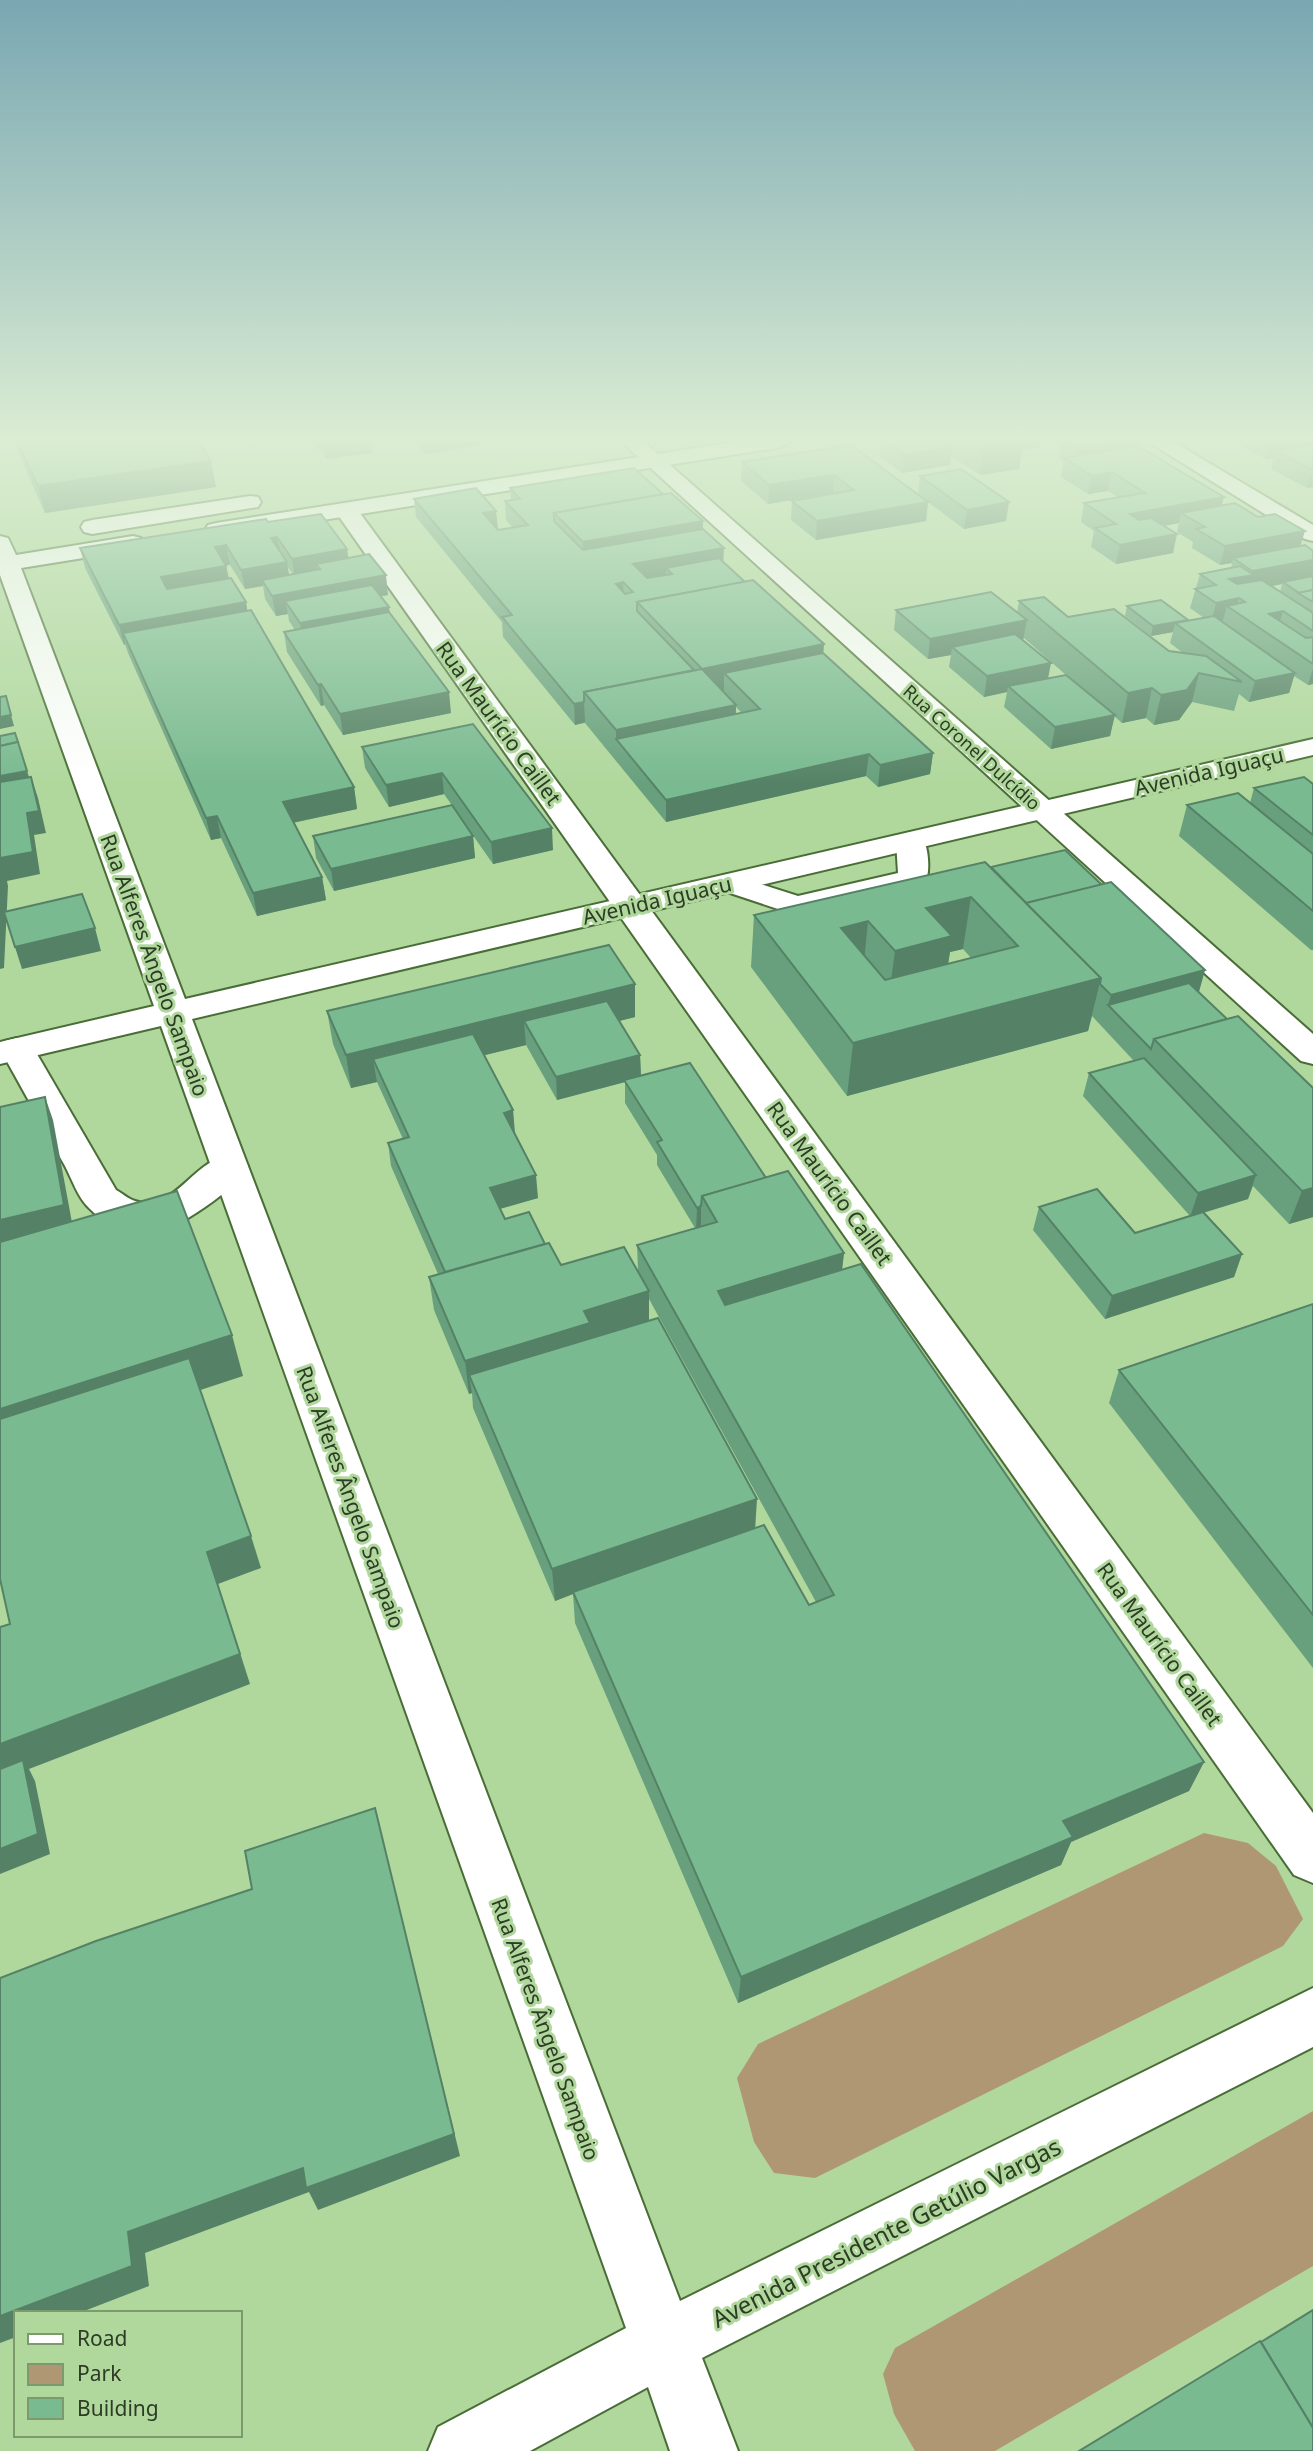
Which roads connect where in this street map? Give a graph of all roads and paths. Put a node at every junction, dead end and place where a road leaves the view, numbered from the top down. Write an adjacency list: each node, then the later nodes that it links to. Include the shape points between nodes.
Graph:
1 (6, 555): 7 (main road, Rua Alferes Ângelo Sampaio)
2 (379, 555): 6 (main road, Rua Maurício Caillet)
3 (761, 555): 5 (main road, Rua Coronel Dulcídio)
4 (1313, 747): 5 (main road, Avenida Iguaçu)
5 (1042, 810): 6 (main road, Avenida Iguaçu); 9 (main road, Rua Coronel Dulcídio)
6 (631, 906): 7 (main road, Avenida Iguaçu); 11 (main road, Rua Maurício Caillet)
7 (173, 1013): 8 (main road, Avenida Iguaçu); 10 (main road, Rua Alferes Ângelo Sampaio)
8 (8, 1051): 10 (main road, via 102,1199 129,1215 162,1216 192,1198)
9 (1313, 1053)
10 (229, 1166): 13 (main road, Rua Alferes Ângelo Sampaio)
11 (1313, 1857)
12 (1313, 2017): 13 (main road, Avenida Presidente Getúlio Vargas)
13 (664, 2343): 14 (main road, Avenida Presidente Getúlio Vargas); 15 (main road, Rua Alferes Ângelo Sampaio)
14 (462, 2451)
15 (704, 2451)

